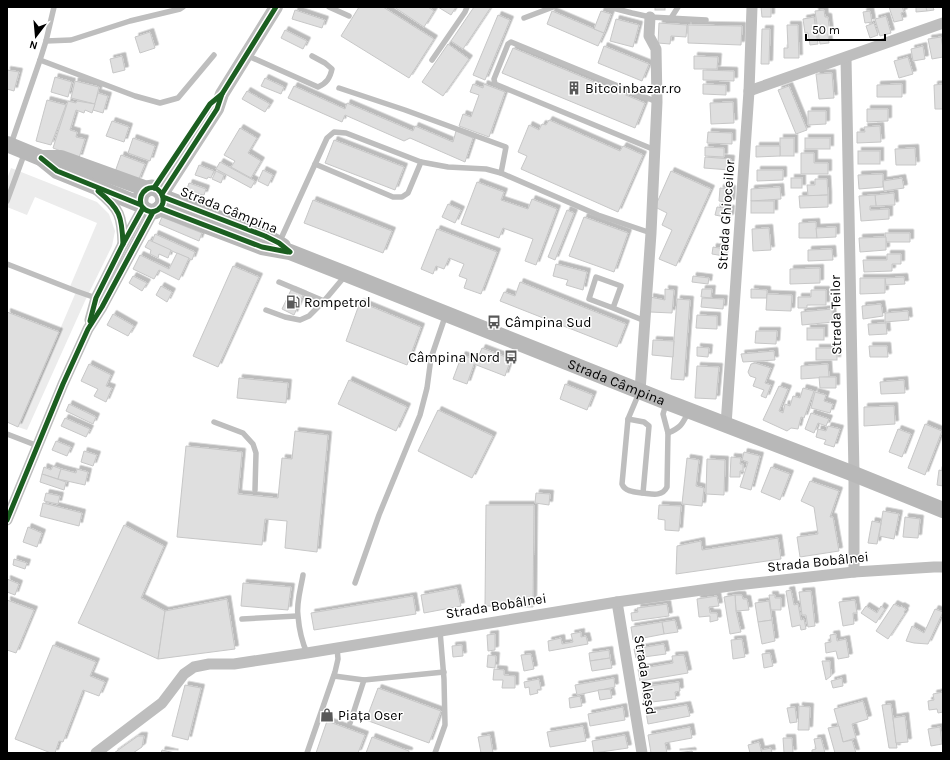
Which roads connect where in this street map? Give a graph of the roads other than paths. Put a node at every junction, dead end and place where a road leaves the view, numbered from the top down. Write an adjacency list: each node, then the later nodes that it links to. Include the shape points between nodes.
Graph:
1 (54, 7): 16 (lane)
2 (183, 7): 16 (lane, via 71,40)
3 (276, 7): 18 (street)
4 (329, 7): 10 (lane)
5 (466, 7): 22 (lane)
6 (553, 7): 12 (lane)
7 (609, 7): 11 (lane)
8 (678, 7): 13 (lane)
9 (752, 7): 24 (street, Strada Ghioceilor)
10 (349, 16)
11 (650, 17): 13 (lane); 25 (street, via 649,36 656,49)
12 (524, 18)
13 (671, 18): 14 (lane)
14 (706, 20)
15 (943, 23): 20 (street)
16 (46, 42): 21 (lane)
17 (214, 55): 21 (lane, via 178,98 160,103)
18 (246, 55): 19 (lane, via 318,86 330,77 332,69); 33 (street, via 222,94 217,109)
19 (312, 56)
20 (846, 58): 24 (street); 57 (street, Strada Teilor)
21 (40, 60): 26 (lane)
22 (432, 60)
23 (339, 88): 31 (lane, via 506,147)
24 (749, 91): 53 (street, Strada Ghioceilor)
25 (657, 102): 27 (street); 27 (lane, via 511,42 494,79 495,84)
26 (14, 147): 28 (main road); 34 (lane)
27 (655, 150): 35 (street)
28 (41, 158): 32 (main road, via 58,171); 33 (main road, via 60,158)
29 (422, 162): 30 (lane, via 334,132 327,138); 30 (lane, via 408,193 393,197); 31 (lane)
30 (315, 164): 37 (lane)
31 (501, 173): 35 (lane, via 598,215)
32 (90, 185): 33 (main road); 36 (street, via 115,207 122,224)
33 (153, 200): 36 (street); 37 (main road, Strada Câmpina, via 262,246); 47 (street, via 102,307)
34 (7, 201)
35 (650, 233): 46 (street)
36 (123, 244): 41 (street)
37 (285, 248): 39 (main road, Strada Câmpina)
38 (7, 264): 41 (lane)
39 (346, 274): 42 (lane); 45 (main road, Strada Câmpina)
40 (279, 282): 42 (lane)
41 (96, 298): 47 (street)
42 (324, 301): 44 (lane, via 309,316 300,320 285,318)
43 (613, 308): 43 (lane, via 621,286 596,277 589,299); 46 (lane)
44 (266, 310)
45 (446, 314): 48 (main road, Strada Câmpina); 65 (lane, via 431,358 420,415 379,515)
46 (645, 321): 48 (street)
47 (88, 329): 56 (street)
48 (640, 391): 49 (main road, Strada Câmpina); 51 (lane)
49 (667, 402): 50 (main road, Strada Câmpina); 54 (lane, via 663,414)
50 (689, 410): 53 (main road, Strada Câmpina); 54 (lane, via 681,426)
51 (628, 419): 59 (lane, via 622,484 627,490); 59 (lane, via 644,422 649,426)
52 (214, 422): 58 (lane, via 243,433 253,444 256,453)
53 (726, 425): 57 (main road, Strada Câmpina)
54 (668, 433): 59 (lane, via 666,490 658,495)
55 (7, 434): 56 (lane)
56 (38, 446): 61 (street)
57 (854, 474): 60 (main road, Strada Câmpina); 63 (street, Strada Teilor)
58 (255, 490)
59 (643, 493)
60 (943, 510)
61 (7, 520)
62 (940, 565): 63 (street, Strada Bobâlnei)
63 (854, 572): 66 (street, Strada Bobâlnei)
64 (303, 575): 67 (lane)
65 (355, 583)
66 (617, 602): 69 (street, Strada Bobâlnei); 79 (street, Strada Aleșd)
67 (298, 616): 68 (lane); 71 (lane)
68 (242, 619)
69 (440, 631): 70 (street, Strada Bobâlnei); 72 (lane)
70 (336, 647): 71 (street, Strada Bobâlnei); 73 (lane, via 338,659)
71 (307, 653): 76 (street, Strada Bobâlnei, via 194,667 184,674 162,703)
72 (444, 672): 74 (lane); 78 (lane, via 445,725)
73 (334, 676): 74 (lane); 77 (lane)
74 (364, 680): 75 (lane)
75 (350, 723)
76 (96, 753)
77 (307, 753)
78 (435, 753)
79 (642, 753)

